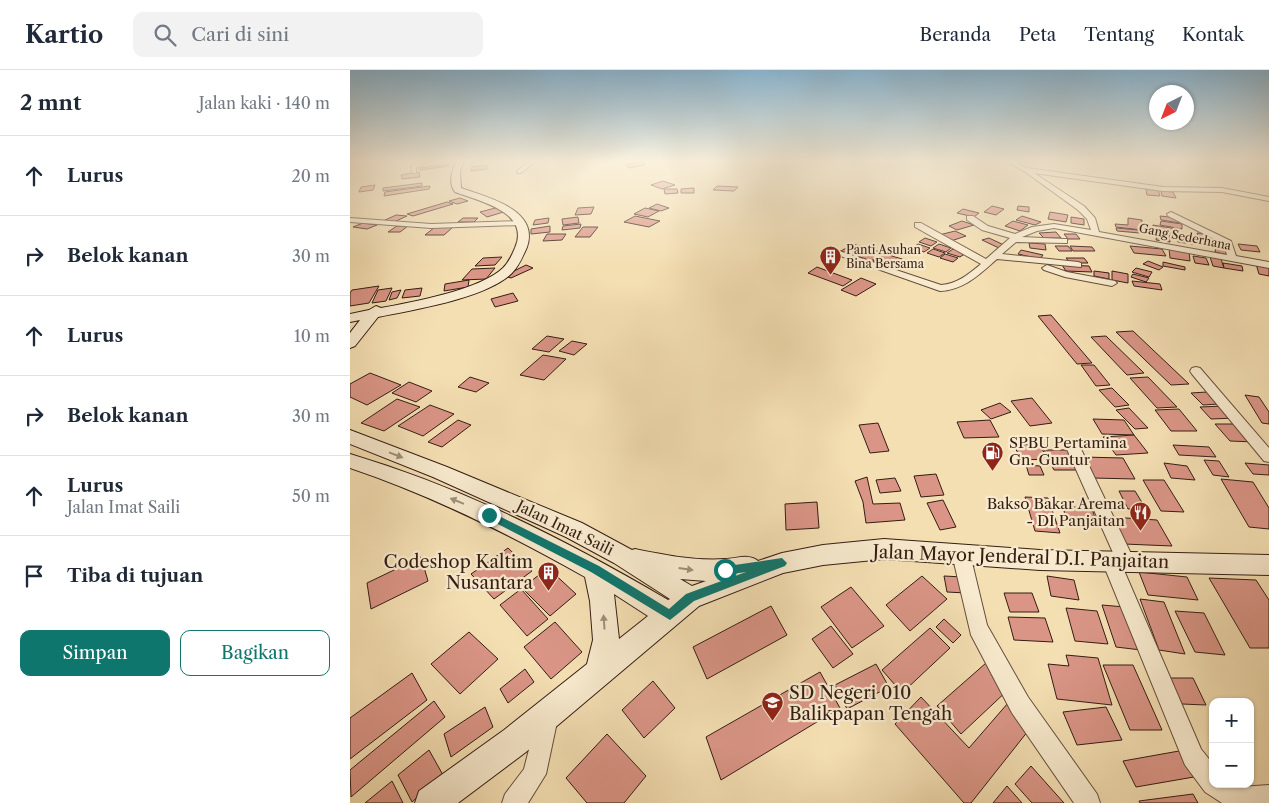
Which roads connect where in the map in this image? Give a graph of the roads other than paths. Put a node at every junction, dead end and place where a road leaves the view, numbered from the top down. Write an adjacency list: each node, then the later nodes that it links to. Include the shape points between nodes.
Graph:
1 (470, 195): 8 (main road, via 513,213)
2 (1062, 195): 10 (street, via 1088,214)
3 (1253, 195): 4 (street)
4 (1269, 198)
5 (1172, 214): 15 (street, via 1228,243)
6 (970, 218): 11 (street, via 985,228)
7 (350, 220): 8 (street, via 431,226)
8 (520, 223): 21 (main road, via 524,234 522,245 514,263 499,278 437,301)
9 (918, 225): 17 (street)
10 (1095, 232): 11 (street, Gang Sederhana, via 1043,226); 15 (street, Gang Sederhana)
11 (1015, 238): 12 (street); 14 (street)
12 (1064, 241)
13 (836, 253): 17 (street, via 945,289 954,287)
14 (996, 256): 16 (street); 17 (street)
15 (1232, 259): 19 (street, Gang Sederhana)
16 (1038, 261): 18 (street); 20 (street, via 1054,271)
17 (986, 263)
18 (1078, 265)
19 (1269, 265)
20 (1112, 283)
21 (359, 315): 22 (main road)
22 (350, 342)
23 (1196, 370): 26 (street)
24 (350, 437): 29 (main road, Jalan Imat Saili, one-way to 29, via 549,519)
25 (1073, 447): 30 (street)
26 (1269, 457)
27 (350, 460): 33 (main road, Jalan Imat Saili, one-way to 27, via 489,515)
28 (961, 554): 30 (main road, Jalan Mayor Jenderal D.I. Panjaitan); 31 (main road, Jalan Mayor Jenderal D.I. Panjaitan, via 884,549 823,554); 43 (street, via 978,628 1020,705)
29 (622, 556): 31 (main road, one-way to 31, via 688,570 725,570); 34 (main road, Jalan Imat Saili)
30 (1118, 562): 32 (main road, Jalan Mayor Jenderal D.I. Panjaitan); 38 (street, via 1193,757)
31 (782, 563): 34 (main road, Jalan Mayor Jenderal D.I. Panjaitan)
32 (1269, 565)
33 (595, 569): 35 (main road, Jalan Imat Saili); 36 (main road, one-way to 33, via 606,640 603,601)
34 (690, 598): 35 (main road, Jalan Mayor Jenderal D.I. Panjaitan)
35 (670, 615): 36 (main road)
36 (600, 670): 37 (main road)
37 (549, 712): 41 (main road); 42 (street, via 534,774)
38 (1209, 779)
39 (1219, 788): 40 (street, via 1237,799)
40 (1269, 798)
41 (431, 803)
42 (514, 803)
43 (1088, 803)

